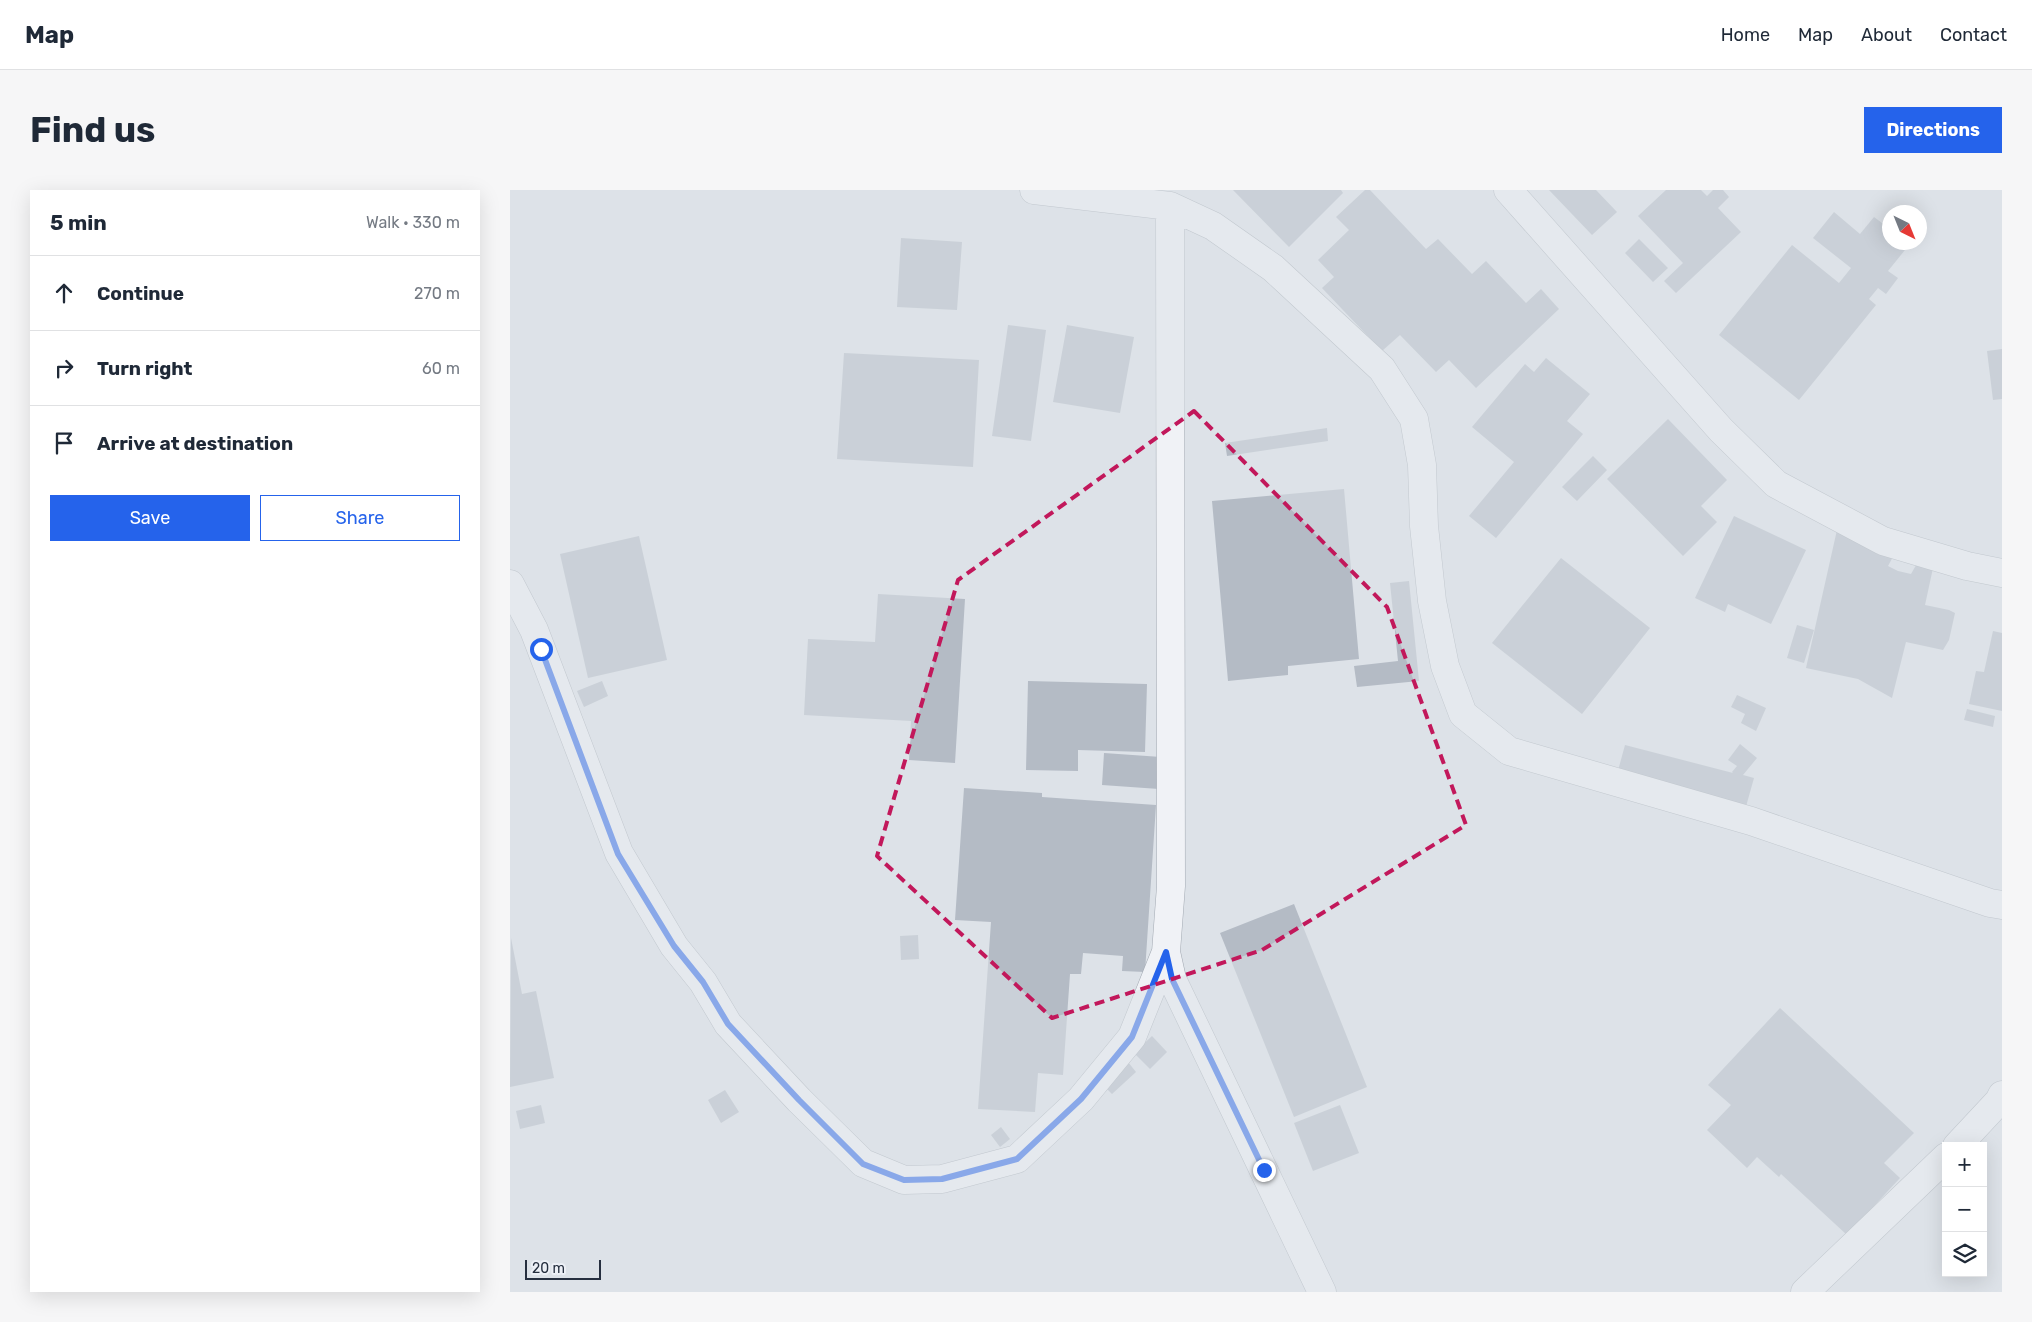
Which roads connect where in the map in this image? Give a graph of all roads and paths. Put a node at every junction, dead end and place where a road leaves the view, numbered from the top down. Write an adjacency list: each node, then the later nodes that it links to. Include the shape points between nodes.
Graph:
1 (1034, 190): 3 (street)
2 (1508, 190): 4 (street, via 1721,430 1776,484 1883,541)
3 (1170, 206): 6 (street, via 1213,226 1273,268 1382,369 1414,419 1422,465 1432,601 1445,666 1463,714 1509,751 1751,821); 7 (street, via 1171,886)
4 (2002, 573)
5 (510, 584): 7 (street, via 534,630 618,854 728,1024 863,1164 904,1180 913,1180 942,1179 1017,1159 1081,1099 1132,1037)
6 (2002, 905)
7 (1166, 952): 11 (street, via 1172,979)
8 (2002, 1095): 9 (street)
9 (1961, 1142)
10 (1942, 1161): 12 (street)
11 (1322, 1292)
12 (1805, 1292)

